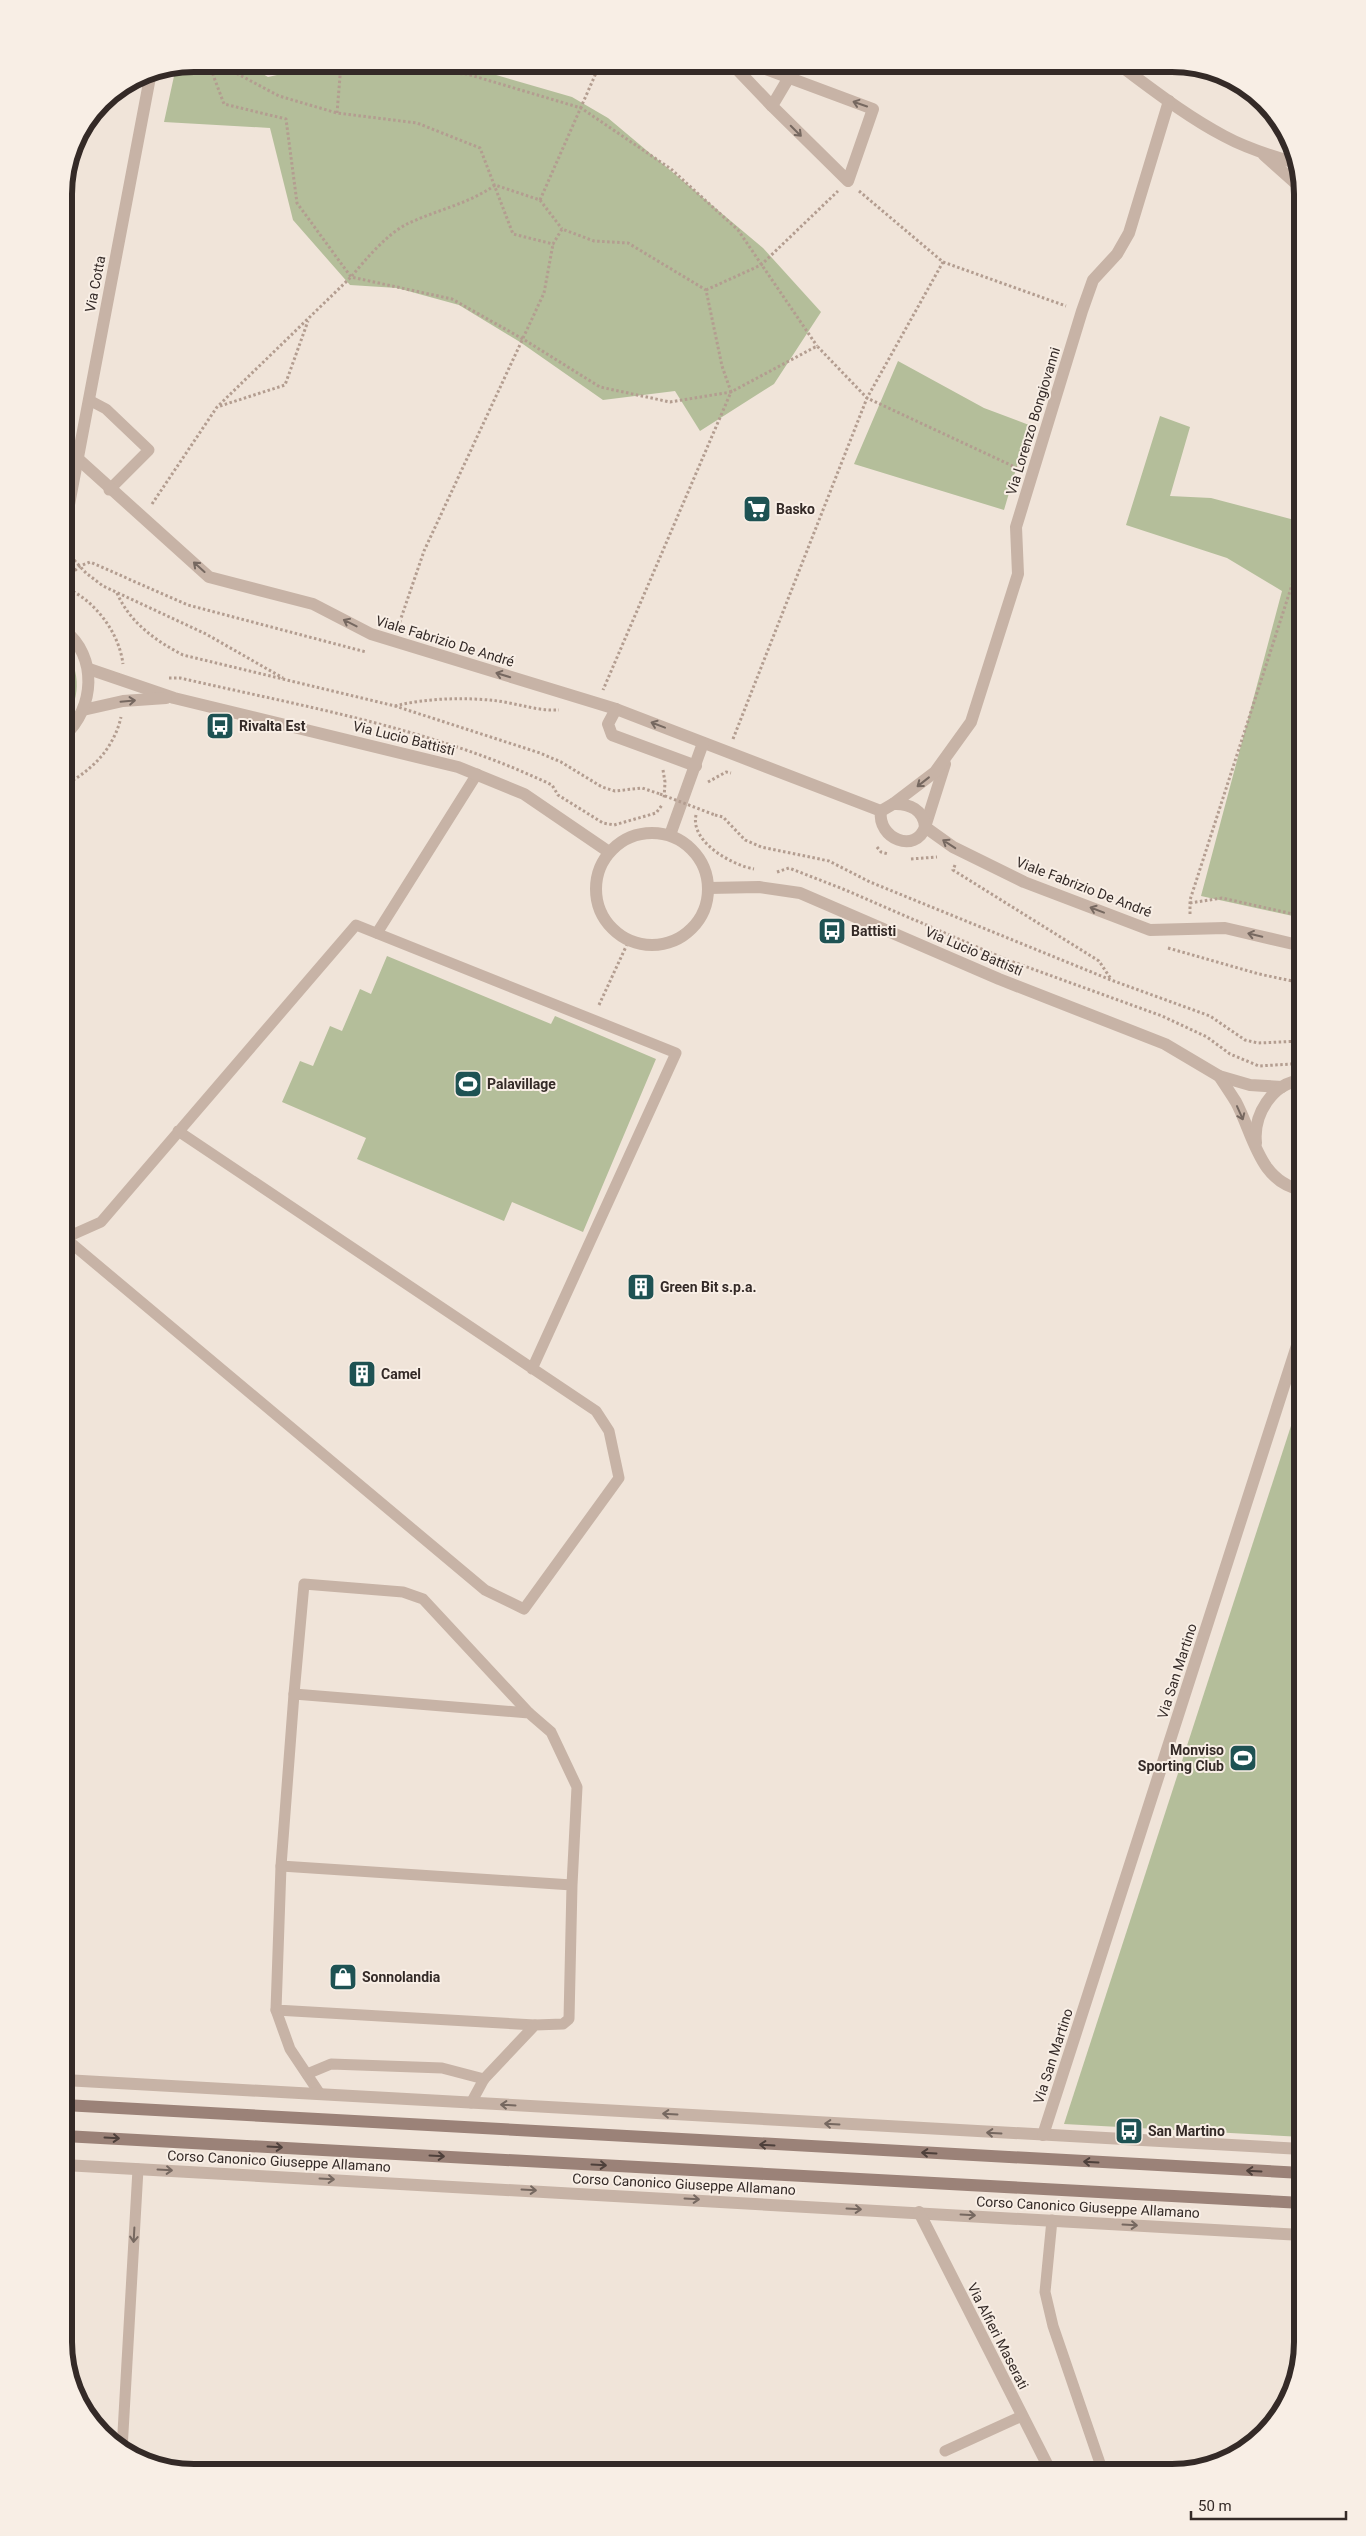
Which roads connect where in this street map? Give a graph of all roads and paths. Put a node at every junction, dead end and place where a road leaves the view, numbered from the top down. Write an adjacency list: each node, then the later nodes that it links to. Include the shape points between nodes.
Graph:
1 (212, 73): 26 (path, via 224,104 286,119 297,203)
2 (236, 73): 15 (path, via 279,96)
3 (340, 73): 15 (path)
4 (453, 73): 14 (path, via 467,74)
5 (596, 73): 14 (path)
6 (741, 73): 13 (street)
7 (774, 73): 10 (street)
8 (790, 73): 10 (street)
9 (1130, 73): 12 (street)
10 (788, 79): 13 (street); 19 (street, one-way to 10, via 873,109)
11 (148, 82): 34 (street, Via Cotta)
12 (1169, 101): 16 (street, via 1224,136); 28 (street, Via Lorenzo Bongiovanni, via 1129,233 1117,254 1094,280)
13 (772, 106): 19 (street, one-way to 19)
14 (581, 108): 21 (path); 25 (path, via 671,169 738,230)
15 (337, 113): 20 (path, via 417,123 480,148)
16 (1261, 152): 17 (street); 18 (street)
17 (1288, 161)
18 (1292, 180)
19 (848, 181): 24 (path); 25 (path)
20 (495, 184): 21 (path); 23 (path, via 512,234); 26 (path, via 481,195 405,225 370,255)
21 (540, 200): 22 (path)
22 (562, 229): 23 (path); 27 (path, via 594,241 628,243)
23 (553, 244): 30 (path, via 544,293)
24 (943, 262): 28 (path); 33 (path)
25 (761, 266): 27 (path); 31 (path)
26 (351, 277): 29 (path); 30 (path, via 452,299)
27 (706, 290): 32 (path, via 722,366)
28 (1082, 311): 37 (street, Via Lorenzo Bongiovanni)
29 (308, 319): 35 (path); 35 (path, via 285,385)
30 (523, 338): 32 (path, via 600,387 670,402); 47 (path, via 424,551)
31 (817, 346): 32 (path); 33 (path)
32 (731, 392): 54 (path)
33 (867, 398): 37 (path); 61 (path)
34 (89, 400): 36 (street, Via Cotta); 39 (lane, via 106,409 149,450)
35 (217, 407): 40 (path)
36 (77, 458): 38 (street, Via Cotta); 39 (street, Viale Fabrizio De André)
37 (1033, 475): 62 (street, Via Lorenzo Bongiovanni, via 1016,527 1018,574 971,722)
38 (73, 481)
39 (110, 489): 40 (street, Viale Fabrizio De André)
40 (143, 517): 47 (street, Viale Fabrizio De André, one-way to 40, via 371,634 313,604 209,577)
41 (73, 558): 42 (path)
42 (80, 566): 43 (path); 45 (path, via 103,586); 48 (path, via 90,562 188,605)
43 (73, 572)
44 (1294, 579): 77 (path)
45 (117, 593): 51 (path, via 206,634); 51 (path, via 138,624 159,643 183,656)
46 (73, 637): 49 (street)
47 (393, 641): 52 (street, Viale Fabrizio De André, one-way to 47)
48 (369, 652)
49 (89, 669): 53 (street, Via Lucio Battisti); 57 (street)
50 (162, 678): 63 (path, via 180,678 314,708 472,750 552,785 558,795 603,822 614,825 656,813 664,802)
51 (287, 680): 55 (path)
52 (568, 694): 54 (street, Viale Fabrizio De André); 55 (path, via 560,710 480,700 412,702)
53 (174, 698): 57 (street, Via Lucio Battisti, one-way to 53, via 123,701); 65 (street, Via Lucio Battisti)
54 (597, 703): 56 (street, Viale Fabrizio De André)
55 (395, 706): 83 (path, bridge, via 540,753 602,787 615,790 642,788 723,817 746,840 761,847 829,862 870,882)
56 (616, 709): 59 (street, Viale Fabrizio De André, one-way to 56); 64 (street, via 608,724 612,735)
57 (83, 710): 58 (street)
58 (73, 728)
59 (703, 743): 61 (street, Viale Fabrizio De André); 64 (street)
60 (110, 744): 66 (path, via 84,774)
61 (728, 752): 69 (street, Viale Fabrizio De André)
62 (947, 755): 67 (street, Via Lorenzo Bongiovanni, one-way to 67, via 935,772); 70 (street, Via Lorenzo Bongiovanni)
63 (662, 766)
64 (696, 766): 68 (street)
65 (477, 774): 73 (street, Via Lucio Battisti, via 524,794); 80 (lane)
66 (73, 780)
67 (894, 804): 69 (street); 70 (street, Viale Fabrizio De André, via 908,805 917,810 924,818)
68 (676, 806): 71 (street); 74 (path, via 697,813 695,822 699,834 718,853 744,867)
69 (880, 811): 70 (street, via 881,825 892,838 908,841 917,838)
70 (925, 827): 72 (street, Viale Fabrizio De André, one-way to 70)
71 (670, 835): 73 (street, via 652,832 636,835 619,842); 76 (street, via 694,852 704,867)
72 (961, 850): 79 (street, Viale Fabrizio De André, one-way to 72, via 1150,930 1024,882); 83 (path, via 953,870 1099,961)
73 (608, 852): 81 (street, via 599,868 595,887 598,908 609,926)
74 (762, 871)
75 (769, 872): 86 (path, via 789,868 843,889 1005,959 1162,1016 1207,1037 1230,1054 1259,1066)
76 (709, 888): 81 (street, via 705,909 695,926 682,937 664,944); 87 (street, Via Lucio Battisti, via 759,887 800,893 999,979 1164,1044)
77 (1190, 903): 78 (path, via 1222,898); 79 (path)
78 (1294, 914)
79 (1188, 927): 82 (street, Viale Fabrizio De André, one-way to 79, via 1225,928)
80 (377, 934): 84 (lane); 90 (lane, via 356,925)
81 (629, 940): 84 (path)
82 (1294, 944)
83 (1111, 980): 85 (path, via 1210,1016 1245,1040 1258,1043)
84 (592, 1020): 96 (lane, via 676,1053)
85 (1294, 1041)
86 (1294, 1064)
87 (1219, 1076): 89 (street, Via Lucio Battisti, via 1250,1085); 91 (street, Via Lucio Battisti, one-way to 91, via 1236,1103)
88 (1294, 1083): 89 (street, Via Lucio Battisti)
89 (1282, 1087): 91 (street, Via Lucio Battisti, via 1268,1099 1259,1115 1255,1133)
90 (178, 1131): 93 (lane, via 101,1222); 96 (lane)
91 (1257, 1151): 92 (street, Via Lucio Battisti, via 1277,1180)
92 (1294, 1187)
93 (73, 1234)
94 (73, 1245): 96 (lane, via 485,1590 524,1609 619,1478 609,1431 596,1411)
95 (1294, 1355): 110 (street, Via San Martino)
96 (532, 1369)
97 (294, 1694): 98 (lane); 98 (lane, via 304,1584 403,1592 423,1599); 99 (lane)
98 (529, 1713): 100 (lane, via 551,1732 578,1787)
99 (281, 1866): 100 (lane); 101 (lane)
100 (572, 1885): 102 (lane, via 569,2019 563,2024)
101 (276, 2010): 102 (lane); 103 (lane, via 290,2049)
102 (535, 2025): 104 (lane)
103 (307, 2074): 104 (lane, via 331,2064 442,2068); 106 (lane)
104 (484, 2079): 107 (lane)
105 (72, 2080): 106 (street)
106 (320, 2094): 107 (street)
107 (471, 2103): 110 (street, one-way to 107)
108 (72, 2105): 114 (main road, one-way to 108)
109 (72, 2136): 115 (main road, Corso Canonico Giuseppe Allamano, one-way to 115)
110 (1043, 2136): 111 (street)
111 (1294, 2149)
112 (72, 2165): 113 (street, Corso Canonico Giuseppe Allamano)
113 (138, 2169): 116 (street, Corso Canonico Giuseppe Allamano, one-way to 116); 120 (lane, one-way to 120)
114 (1294, 2173)
115 (1294, 2203)
116 (919, 2212): 117 (street, Corso Canonico Giuseppe Allamano, one-way to 117); 119 (street, Via Alfieri Maserati)
117 (1052, 2220): 118 (street, Corso Canonico Giuseppe Allamano, one-way to 118); 123 (lane, via 1045,2292 1053,2326)
118 (1294, 2235)
119 (1022, 2416): 121 (lane); 122 (street, Via Alfieri Maserati)
120 (123, 2440)
121 (946, 2451)
122 (1045, 2464)
123 (1100, 2464)

